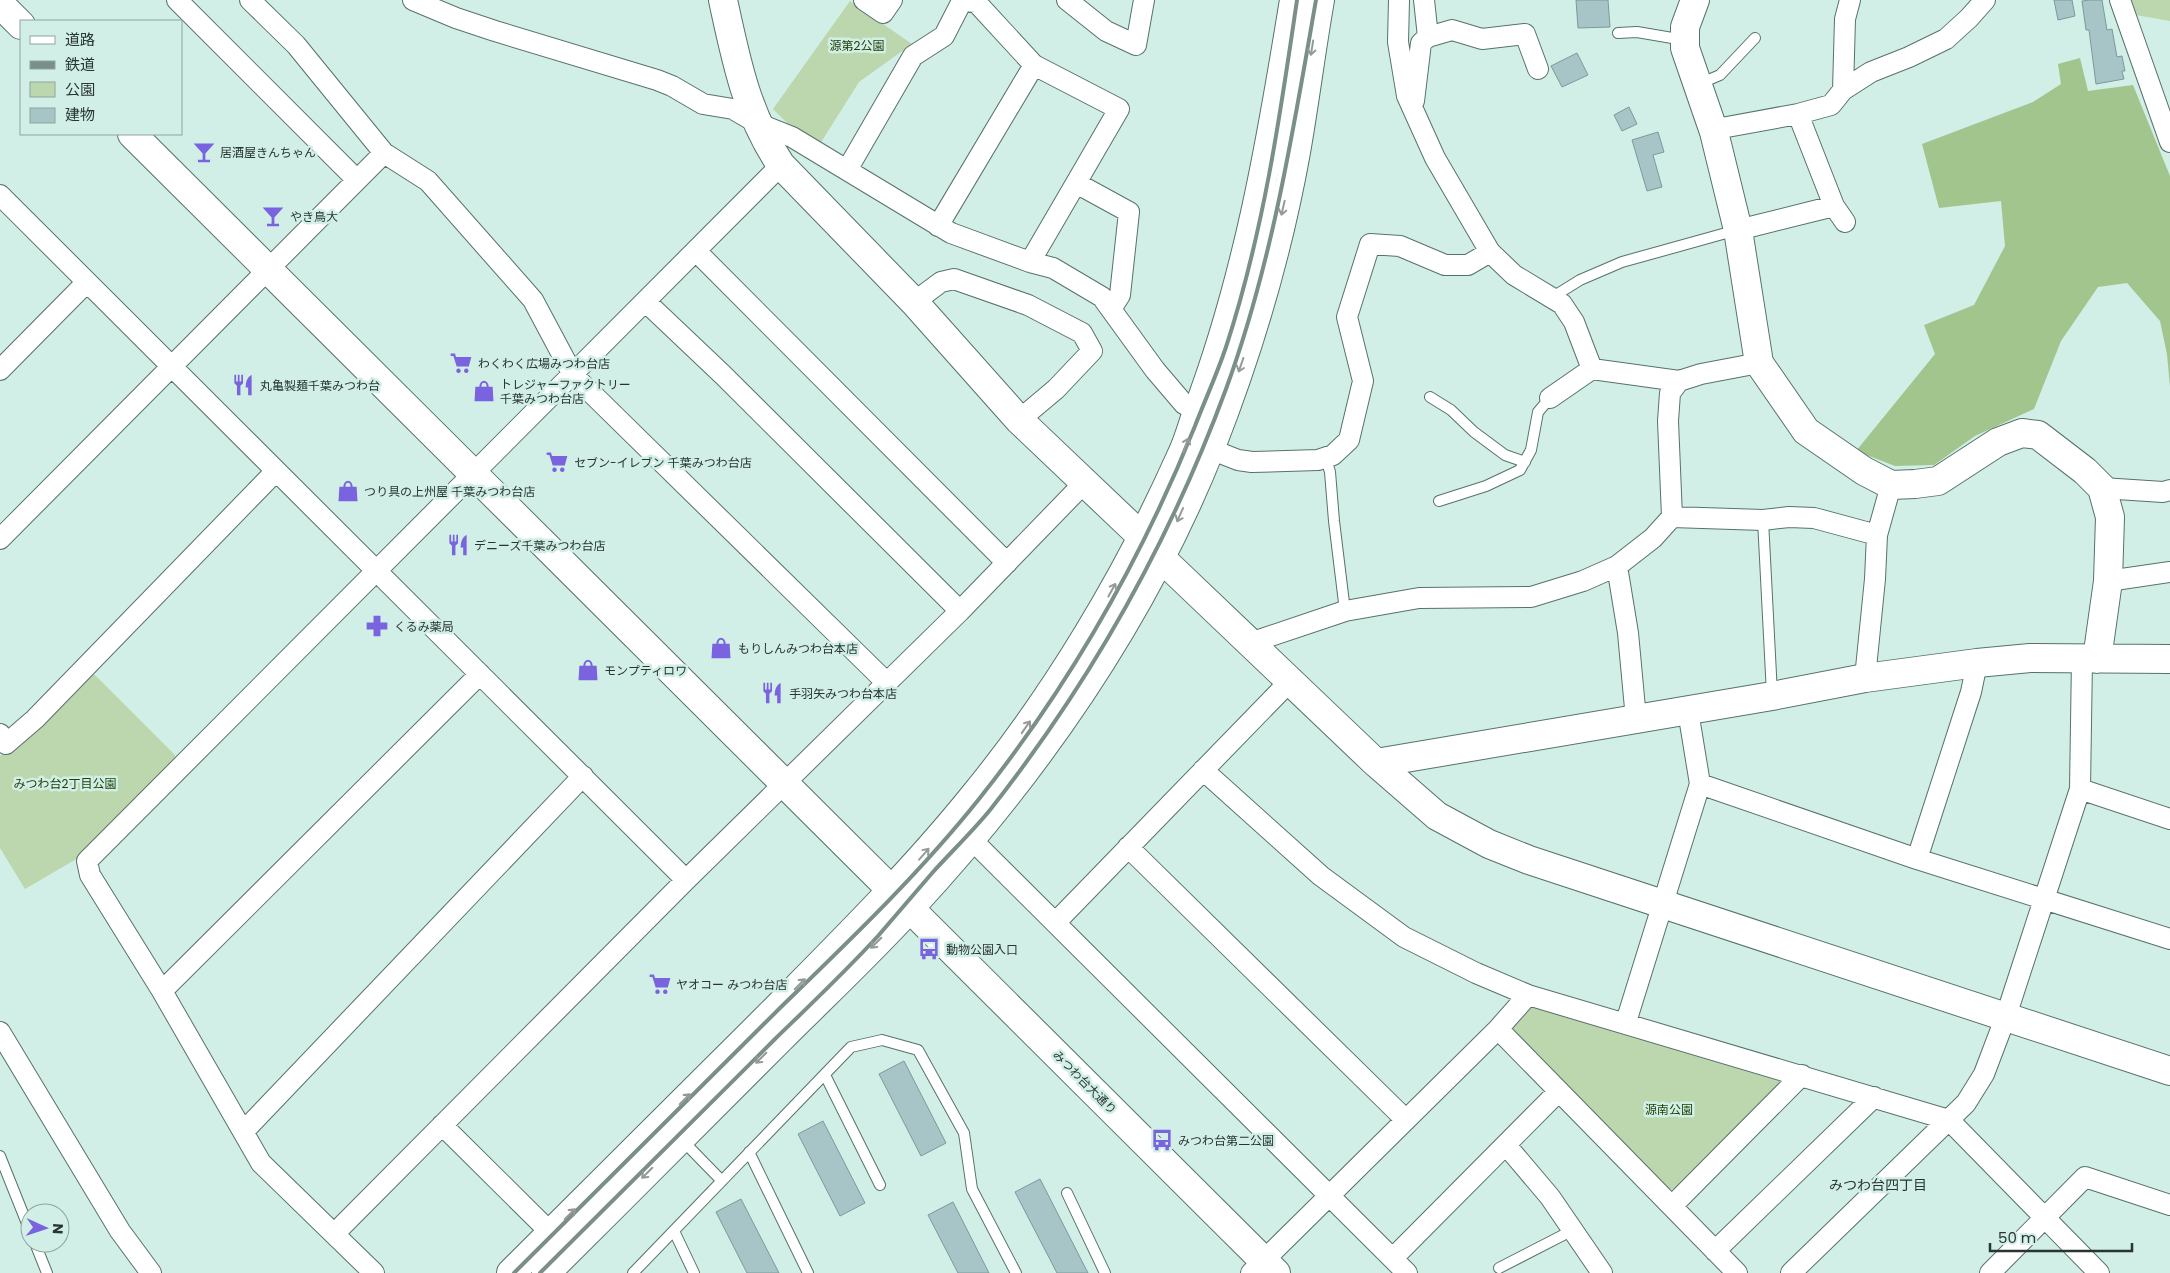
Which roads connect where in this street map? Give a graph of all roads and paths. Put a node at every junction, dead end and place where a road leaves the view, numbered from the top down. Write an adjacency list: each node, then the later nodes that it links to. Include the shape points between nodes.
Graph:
1 (177, 0): 36 (street)
2 (250, 0): 33 (street, via 296,45)
3 (413, 0): 29 (street, via 495,31 657,80 703,104 733,108)
4 (724, 0): 29 (street, via 740,76)
5 (864, 0): 6 (street, via 883,13)
6 (892, 0)
7 (1067, 0): 8 (street, via 1106,32 1136,45)
8 (1144, 0)
9 (1294, 0): 58 (street, via 1252,233 1226,332)
10 (1320, 0): 60 (street, one-way to 60, via 1295,155 1276,240 1250,338)
11 (1399, 0): 27 (street, via 1398,42 1407,96)
12 (1424, 0): 20 (street)
13 (1695, 0): 22 (street, via 1685,27)
14 (1850, 0): 26 (street, via 1844,19)
15 (1985, 0): 26 (street, via 1946,39 1871,72)
16 (2120, 0): 32 (street)
17 (0, 4): 18 (street)
18 (20, 24)
19 (1618, 33): 22 (lane, via 1654,34)
20 (1428, 37): 24 (street, via 1452,30 1482,39 1525,34); 27 (street, via 1421,43)
21 (1755, 38): 25 (lane, via 1720,75)
22 (1685, 40): 25 (street)
23 (1034, 65): 35 (street, via 976,2 962,1 944,36 913,56); 37 (street, via 1119,109); 39 (street)
24 (1538, 69)
25 (1697, 84): 30 (street)
26 (1843, 90): 28 (street, via 1831,105)
27 (1413, 110): 42 (street, via 1435,158)
28 (1798, 114): 30 (street, via 1716,129); 40 (street, via 1840,214)
29 (758, 123): 34 (street); 35 (street, via 792,136)
30 (1714, 132): 40 (street)
31 (133, 135): 44 (street, みつわ台大通り)
32 (2170, 142)
33 (384, 154): 36 (street); 54 (street, via 428,181 533,300)
34 (781, 165): 41 (street); 48 (street)
35 (847, 170): 39 (street)
36 (357, 180): 44 (street)
37 (1076, 183): 43 (street); 49 (street, via 1129,212 1120,295)
38 (1, 197): 45 (street)
39 (938, 226): 43 (street, via 951,234)
40 (1738, 230): 46 (lane, via 1622,262 1580,280); 50 (street)
41 (696, 251): 47 (street); 76 (street)
42 (1490, 252): 46 (street, via 1514,275); 61 (street, via 1468,266 1445,265 1400,246 1370,244 1346,317 1363,382 1349,440)
43 (1030, 262): 49 (street, via 1053,268 1102,297)
44 (269, 270): 51 (street); 64 (street, みつわ台大通り)
45 (87, 282): 51 (street); 53 (street)
46 (1551, 298): 52 (street, via 1562,304 1574,322)
47 (646, 302): 54 (street); 81 (street)
48 (914, 302): 59 (street); 59 (street, via 942,282 954,279 1028,305 1082,333 1092,351 1056,389)
49 (1111, 310): 58 (street, via 1184,404)
50 (1759, 363): 55 (street); 66 (street, via 1806,431 1864,471)
51 (172, 366): 63 (street); 74 (street)
52 (1592, 369): 55 (street); 57 (street)
53 (0, 370)
54 (573, 375): 64 (street); 90 (street)
55 (1679, 381): 70 (street, via 1670,393 1669,412)
56 (1430, 397): 62 (lane, via 1451,410 1505,455)
57 (1550, 398): 62 (lane, via 1538,412 1531,450)
58 (1198, 411): 73 (street, one-way to 58, via 1183,453)
59 (1019, 420): 65 (street)
60 (1210, 449): 61 (street, via 1252,462); 75 (street, one-way to 75)
61 (1326, 459): 82 (lane)
62 (1525, 462): 69 (lane, via 1520,470 1486,486)
63 (276, 471): 78 (street); 94 (street, via 35,719 6,744)
64 (474, 474): 78 (street); 98 (street, みつわ台大通り)
65 (1085, 482): 73 (street); 76 (street)
66 (1891, 484): 67 (street, via 1938,481 1998,442 2022,433 2038,435); 72 (street)
67 (2102, 488): 68 (street); 80 (street, via 2110,517)
68 (2170, 490)
69 (1439, 501)
70 (1672, 517): 71 (street); 77 (street, via 1653,538)
71 (1763, 520): 72 (street, via 1814,518); 91 (lane)
72 (1877, 535): 88 (street)
73 (1142, 536): 75 (street); 107 (street, one-way to 73, via 1055,687)
74 (0, 539)
75 (1161, 558): 83 (street); 102 (street, via 1113,643 1033,762)
76 (1007, 563): 81 (street)
77 (1617, 566): 82 (street, via 1583,581 1531,597 1419,598); 93 (street, via 1628,633)
78 (378, 570): 87 (street); 111 (street, via 87,862 90,875)
79 (2170, 572): 80 (street)
80 (2108, 581): 84 (street)
81 (960, 611): 90 (street)
82 (1345, 611): 83 (street)
83 (1250, 643): 89 (street)
84 (2090, 659): 85 (street); 86 (street, via 2030,658); 100 (street)
85 (2170, 659)
86 (1977, 663): 88 (street); 104 (street, via 1972,692)
87 (480, 674): 97 (street); 111 (street)
88 (1865, 678): 91 (street)
89 (1290, 681): 95 (street); 96 (street)
90 (887, 683): 98 (street)
91 (1772, 696): 92 (street)
92 (1688, 711): 93 (street); 99 (street)
93 (1636, 719): 95 (street)
94 (0, 734)
95 (1376, 763): 108 (street, via 1437,816 1489,844)
96 (1203, 770): 103 (street); 112 (street, via 1321,876 1404,937 1476,973)
97 (583, 776): 105 (street); 125 (street)
98 (784, 783): 105 (street); 107 (street, みつわ台大通り)
99 (1700, 784): 104 (street); 108 (street)
100 (2080, 789): 101 (street); 106 (street)
101 (2170, 819)
102 (970, 838): 107 (street); 109 (street)
103 (1128, 847): 109 (street); 122 (street)
104 (1917, 859): 106 (street)
105 (686, 880): 124 (street)
106 (2044, 898): 110 (street); 113 (street)
107 (901, 899): 126 (street, one-way to 126); 140 (street, one-way to 107); 146 (street, みつわ台大通り)
108 (1661, 904): 113 (street); 114 (street)
109 (1056, 922): 133 (street)
110 (2170, 939)
111 (162, 991): 125 (street)
112 (1528, 994): 114 (street); 115 (street)
113 (2006, 1016): 117 (street); 123 (street, via 1984,1074 1966,1103)
114 (1626, 1022): 119 (street)
115 (1498, 1029): 120 (street); 122 (street)
116 (0, 1032): 148 (street, via 120,1231)
117 (2170, 1071)
118 (825, 1075): 128 (lane); 131 (lane); 155 (lane, via 851,1047 882,1040 918,1050 964,1133 972,1189)
119 (1802, 1076): 121 (street); 136 (street)
120 (1559, 1091): 127 (street); 136 (street)
121 (1874, 1097): 123 (street); 142 (street)
122 (1406, 1120): 133 (street)
123 (1949, 1120): 137 (street); 160 (street)
124 (442, 1125): 140 (street); 141 (street)
125 (243, 1132): 141 (street, via 261,1163)
126 (681, 1139): 130 (lane); 151 (street, one-way to 151)
127 (1506, 1145): 138 (street, via 1550,1197); 144 (street)
128 (749, 1152): 130 (lane); 154 (lane)
129 (0, 1156): 135 (lane)
130 (722, 1181): 139 (lane)
131 (880, 1185)
132 (1067, 1193): 156 (lane)
133 (1329, 1195): 144 (street); 146 (street)
134 (2170, 1205): 137 (street, via 2085,1177)
135 (20, 1206)
136 (1672, 1206): 142 (street)
137 (2044, 1218): 161 (street); 162 (street)
138 (1572, 1230): 145 (lane); 158 (street)
139 (674, 1231): 152 (lane); 153 (lane)
140 (551, 1233): 150 (street)
141 (334, 1234): 149 (street)
142 (1715, 1251): 159 (street)
143 (39, 1253): 147 (lane)
144 (1393, 1258): 157 (street)
145 (1499, 1268)
146 (1264, 1269)
147 (47, 1273)
148 (150, 1273)
149 (374, 1273)
150 (511, 1273)
151 (546, 1273)
152 (633, 1273)
153 (694, 1273)
154 (808, 1273)
155 (1016, 1273)
156 (1105, 1273)
157 (1407, 1273)
158 (1602, 1273)
159 (1737, 1273)
160 (1791, 1273)
161 (1990, 1273)
162 (2099, 1273)

